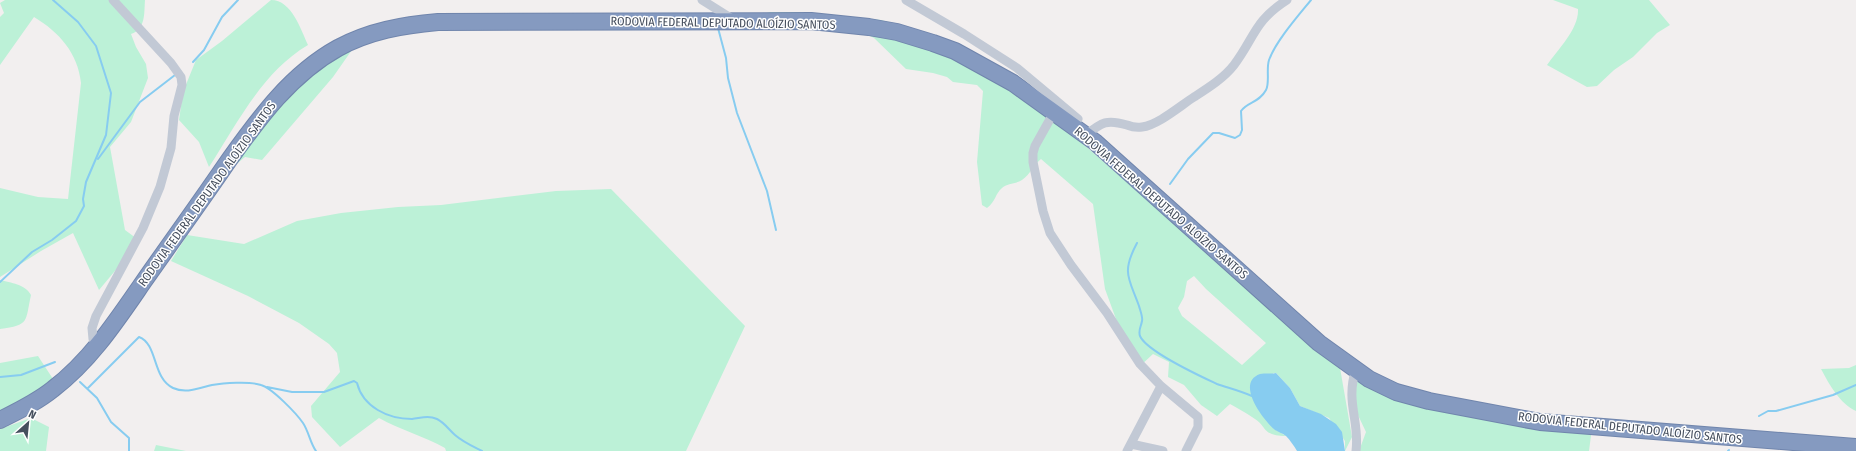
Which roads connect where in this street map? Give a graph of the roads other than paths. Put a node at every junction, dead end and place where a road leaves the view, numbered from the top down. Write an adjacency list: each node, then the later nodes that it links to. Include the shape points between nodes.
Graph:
1 (113, 0): 7 (street, via 171,63 181,77 182,85 174,116 171,148 160,187 143,228 93,325 94,339)
2 (702, 0): 5 (street)
3 (906, 0): 6 (street, via 1017,68)
4 (1287, 0): 6 (street, via 1261,21 1228,71 1170,113 1143,127 1133,128 1108,121 1098,126)
5 (735, 20): 6 (highway, RODOVIA FEDERAL DEPUTADO ALOÍZIO SANTOS, via 811,21 869,27 904,34 955,51 984,65); 7 (highway, RODOVIA FEDERAL DEPUTADO ALOÍZIO SANTOS, via 438,22 381,30 337,48 301,74 257,122)
6 (1069, 120): 8 (highway, RODOVIA FEDERAL DEPUTADO ALOÍZIO SANTOS, via 1320,343); 9 (street, via 1032,153 1045,222 1071,265 1107,313 1140,364)
7 (99, 344): 10 (highway, RODOVIA FEDERAL DEPUTADO ALOÍZIO SANTOS, via 53,390)
8 (1356, 369): 13 (highway, RODOVIA FEDERAL DEPUTADO ALOÍZIO SANTOS, via 1369,379 1403,394 1540,422); 16 (street, via 1351,391)
9 (1162, 386): 11 (street); 15 (street, via 1198,417 1198,427)
10 (0, 420)
11 (1129, 447): 14 (street)
12 (1856, 447): 13 (highway, RODOVIA FEDERAL DEPUTADO ALOÍZIO SANTOS)
13 (1824, 448)
14 (1163, 451)
15 (1186, 451)
16 (1356, 451)

